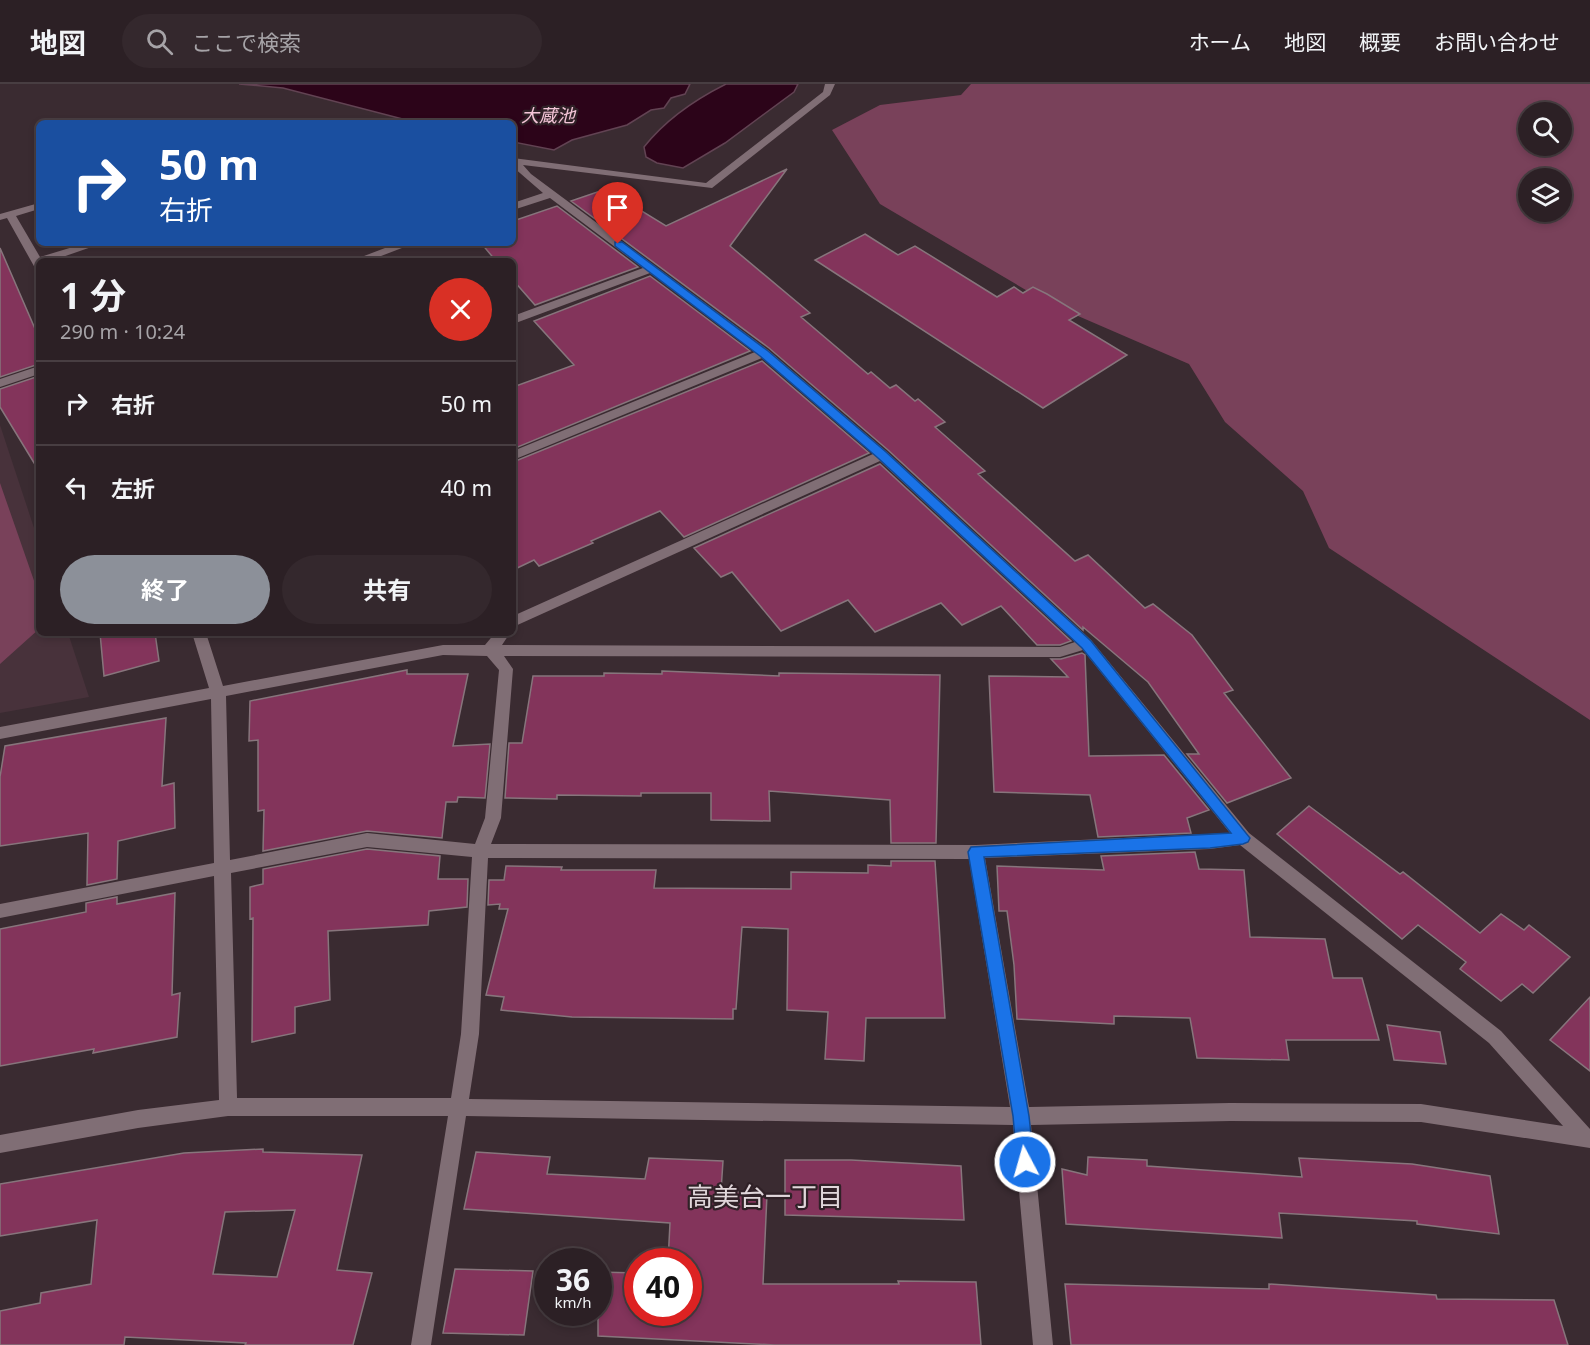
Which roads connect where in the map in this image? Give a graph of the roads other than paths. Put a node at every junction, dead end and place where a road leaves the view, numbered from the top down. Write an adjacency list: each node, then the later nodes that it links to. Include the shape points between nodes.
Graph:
1 (830, 84): 2 (street, via 827,93 708,186)
2 (516, 161)
3 (516, 164): 4 (street)
4 (552, 194): 5 (street); 13 (street)
5 (516, 206)
6 (36, 207): 7 (street)
7 (5, 216): 12 (street)
8 (88, 246): 10 (street)
9 (400, 246): 11 (street)
10 (50, 258)
11 (366, 258)
12 (36, 259)
13 (651, 269): 14 (street); 15 (street)
14 (516, 319)
15 (764, 353): 18 (street); 19 (street)
16 (36, 371): 17 (street)
17 (0, 383)
18 (516, 455)
19 (882, 455): 20 (street); 23 (street)
20 (516, 621)
21 (200, 636): 25 (street)
22 (501, 636): 24 (street)
23 (1086, 644): 24 (street, via 1060,652); 27 (street)
24 (490, 649): 25 (street, via 443,650); 28 (street, via 506,669 493,818)
25 (218, 693): 26 (street); 30 (street)
26 (0, 733)
27 (1243, 838): 29 (street); 35 (street, via 1495,1037)
28 (480, 851): 29 (street); 30 (street, via 367,840); 33 (street, via 470,1034)
29 (976, 852): 34 (street)
30 (222, 867): 31 (street); 32 (street)
31 (0, 911)
32 (228, 1107): 33 (street); 36 (street)
33 (459, 1108): 34 (street); 37 (street)
34 (1021, 1116): 35 (street, via 1421,1113); 38 (street)
35 (1588, 1138)
36 (0, 1144)
37 (422, 1345)
38 (1043, 1345)

